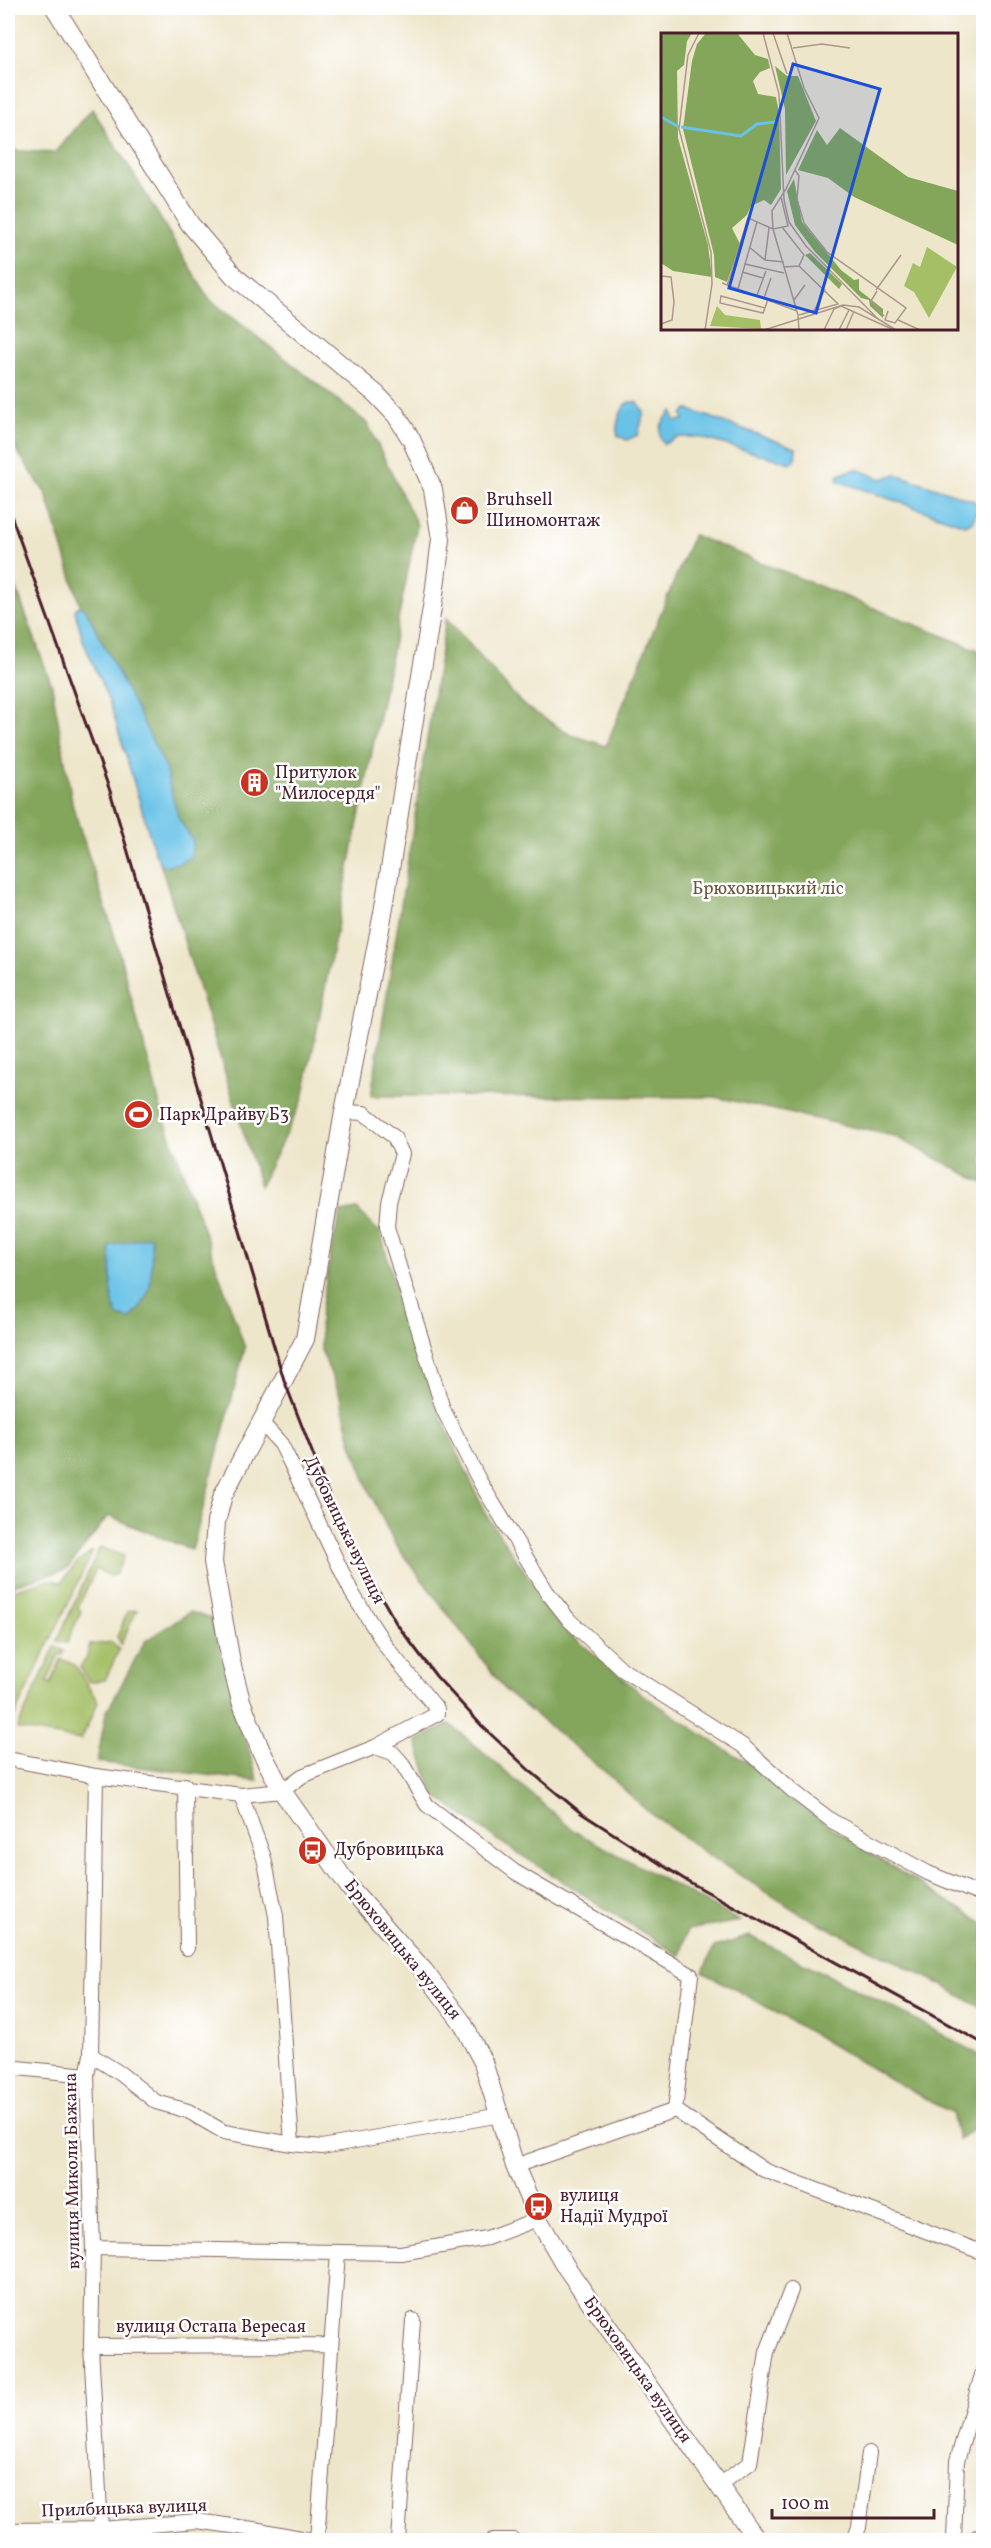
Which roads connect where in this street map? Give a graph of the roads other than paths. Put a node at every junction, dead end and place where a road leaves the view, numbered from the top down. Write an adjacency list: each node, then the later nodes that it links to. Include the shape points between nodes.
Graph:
1 (55, 8): 2 (main road, Брюховицька вулиця, via 190,224 234,276 376,394 401,423 423,462 438,507 441,539 434,595 383,913)
2 (344, 1112): 3 (main road, Брюховицька вулиця, via 305,1339); 12 (street, via 364,1113 394,1137 402,1154 389,1202 387,1227 443,1409 480,1482 547,1592 569,1620 623,1670 743,1746 832,1821 928,1873)
3 (261, 1422): 4 (street, Дубовицька вулиця, via 281,1444 352,1593 387,1648 437,1709 437,1714); 10 (main road, Брюховицька вулиця, via 223,1495 213,1562 241,1701)
4 (375, 1747): 10 (street, Дубовицька вулиця, via 302,1776); 17 (street, via 393,1753 427,1805 515,1872 691,1975)
5 (8, 1759): 6 (street)
6 (33, 1764): 7 (street); 8 (street)
7 (8, 1770)
8 (96, 1776): 9 (street); 14 (street, вулиця Миколи Бажана)
9 (185, 1785): 11 (street); 13 (street)
10 (282, 1791): 11 (street); 18 (main road, Брюховицька вулиця, via 350,1888 424,1971 462,2022 483,2062)
11 (241, 1795): 19 (street, via 264,1858 276,1916)
12 (984, 1896)
13 (187, 1948)
14 (91, 2055): 16 (street, вулиця Миколи Бажана); 19 (street, via 156,2102 188,2111 224,2132)
15 (8, 2067): 16 (street)
16 (87, 2075): 22 (street, вулиця Миколи Бажана)
17 (675, 2110): 20 (street); 24 (street, via 764,2170)
18 (500, 2115): 19 (street, via 322,2147); 20 (main road, Брюховицька вулиця)
19 (292, 2144)
20 (515, 2166): 21 (main road, Брюховицька вулиця)
21 (538, 2219): 23 (street, via 487,2238 415,2251); 31 (main road, Брюховицька вулиця, via 566,2267)
22 (93, 2248): 23 (street); 28 (street, вулиця Миколи Бажана)
23 (338, 2253): 27 (street)
24 (984, 2253)
25 (791, 2290): 31 (street, via 767,2352 750,2463)
26 (413, 2320): 38 (street)
27 (331, 2345): 28 (street, вулиця Остапа Вересая); 37 (street)
28 (91, 2346): 32 (street, вулиця Миколи Бажана)
29 (984, 2368): 43 (street, via 957,2461)
30 (869, 2453): 42 (street)
31 (718, 2485): 41 (main road, Брюховицька вулиця)
32 (101, 2529): 33 (street, Прилбицька вулиця); 35 (street, Прилбицька вулиця, via 197,2521)
33 (8, 2530)
34 (984, 2533): 44 (street)
35 (260, 2535): 36 (street, Прилбицька вулиця)
36 (312, 2541)
37 (317, 2541)
38 (398, 2541)
39 (493, 2541): 40 (street)
40 (513, 2541)
41 (757, 2541)
42 (854, 2541)
43 (954, 2541)
44 (972, 2541)

